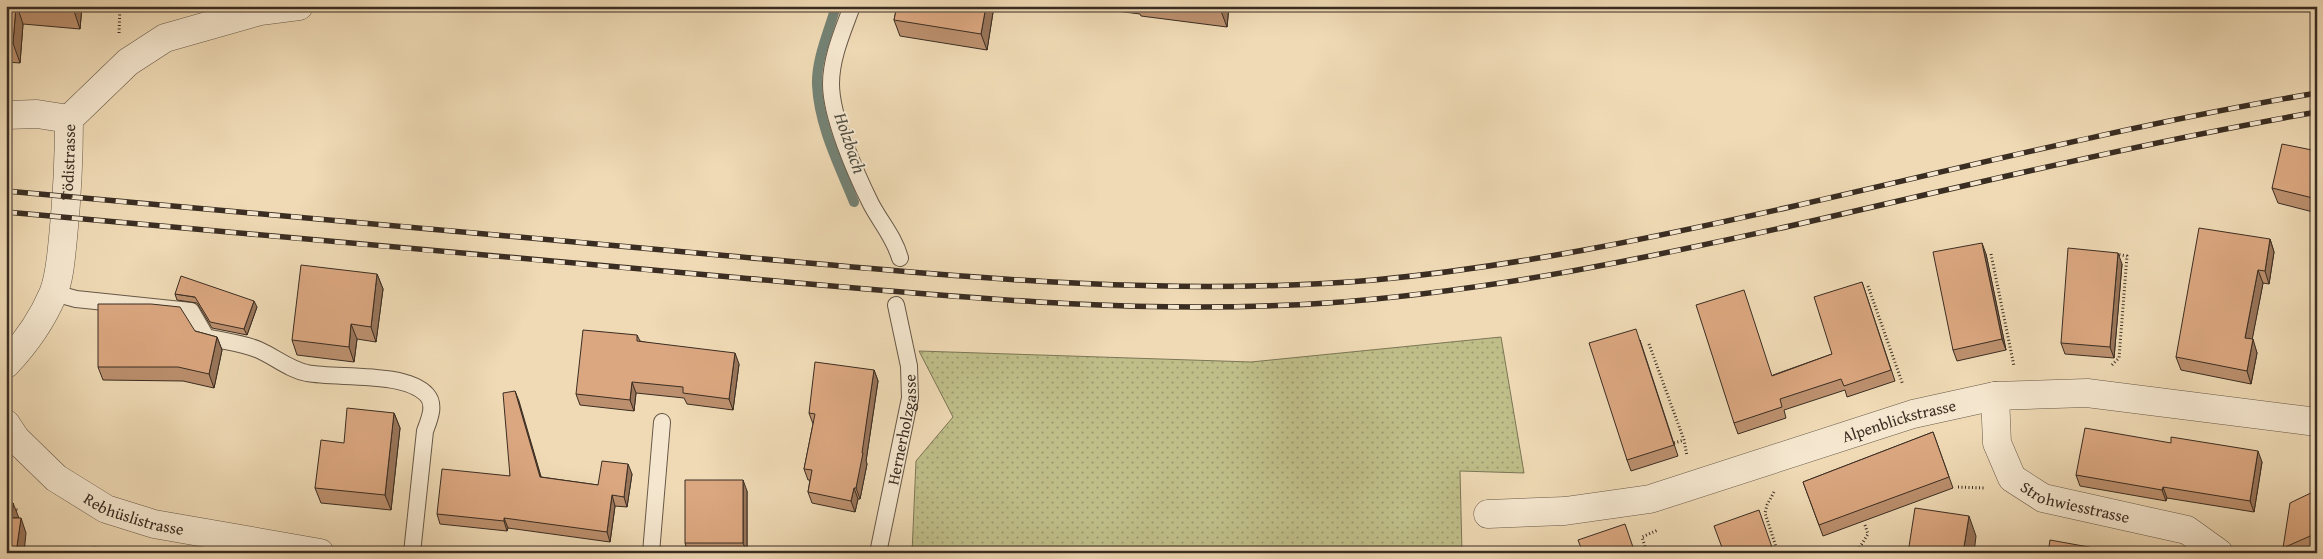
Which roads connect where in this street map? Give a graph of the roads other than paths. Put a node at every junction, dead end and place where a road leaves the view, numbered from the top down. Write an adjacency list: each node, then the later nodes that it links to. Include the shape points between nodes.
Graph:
1 (300, 6): 4 (street, Tödistrasse, via 260,11 165,38 128,62)
2 (852, 6): 5 (lane, via 833,64 833,106 872,205 895,242)
3 (6, 115): 4 (street, via 36,114)
4 (69, 119): 6 (street, Tödistrasse, via 70,175)
5 (900, 258)
6 (54, 293): 8 (street, Tödistrasse, via 36,326); 15 (lane, via 76,299 191,311 206,337 258,350 306,373 401,382 427,394 432,403 431,414 425,431)
7 (896, 305): 17 (lane, Hernerholzgasse, via 909,366 910,398)
8 (6, 364)
9 (1995, 396): 11 (street, Alpenblickstrasse, via 2083,393); 13 (street, Alpenblickstrasse, via 1913,414 1650,499 1565,511); 18 (street, Strohwiesstrasse, via 1997,443 2012,478 2043,498 2187,530)
10 (662, 422): 16 (lane)
11 (2317, 422)
12 (6, 424): 14 (street, Rebhüslistrasse, via 16,439 56,478 106,509 154,524)
13 (1488, 514)
14 (320, 553)
15 (412, 553)
16 (651, 553)
17 (878, 553)
18 (2219, 553)

